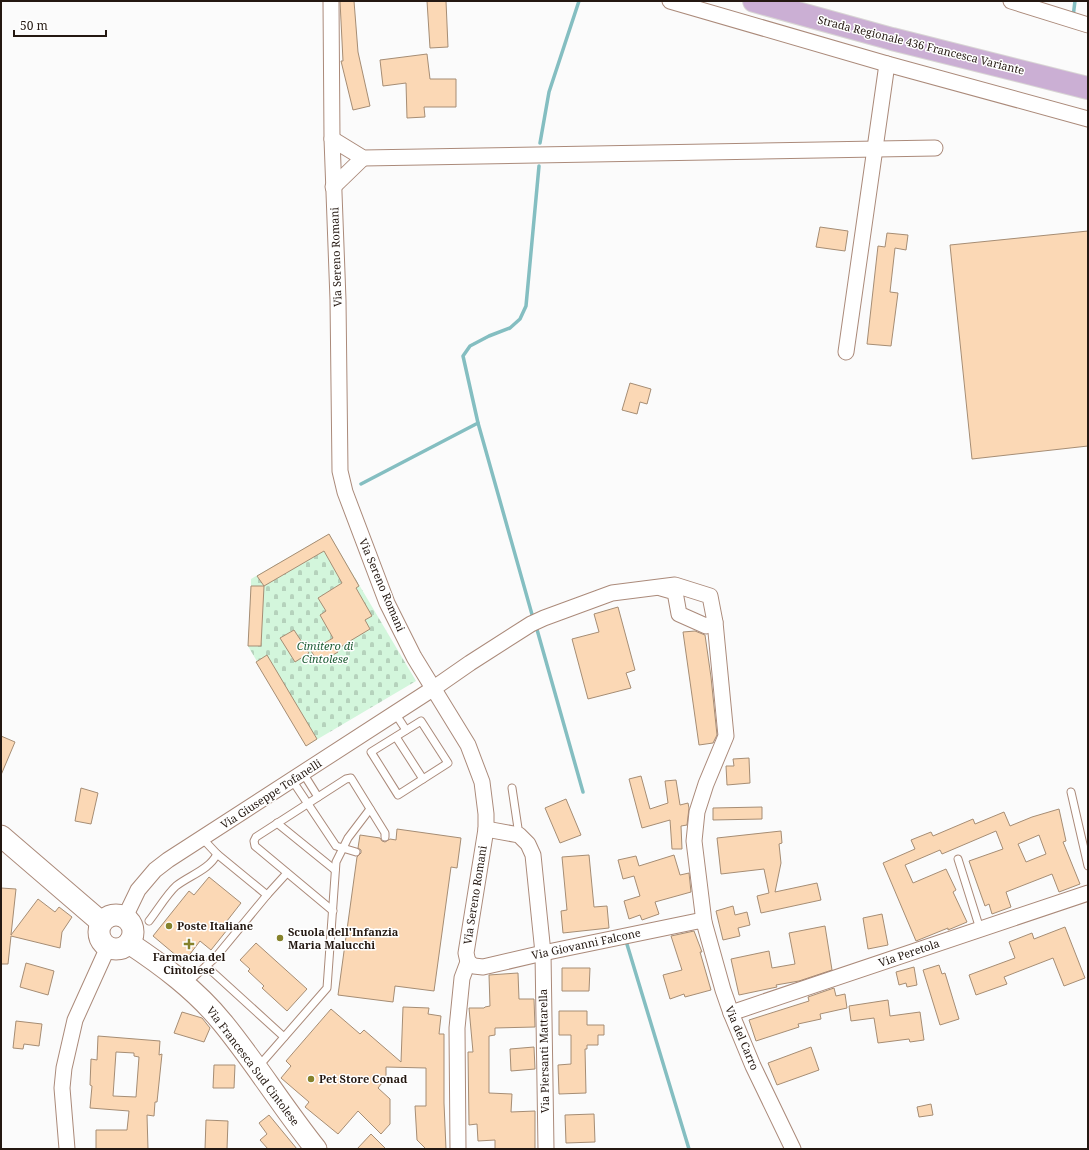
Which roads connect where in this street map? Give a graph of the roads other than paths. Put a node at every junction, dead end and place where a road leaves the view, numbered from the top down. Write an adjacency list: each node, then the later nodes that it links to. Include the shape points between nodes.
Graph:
1 (331, 1): 9 (street, Via Sereno Romani)
2 (670, 1): 6 (street)
3 (754, 1): 7 (main road, Strada Regionale 436 Francesca Variante)
4 (1011, 1): 5 (street)
5 (1088, 25)
6 (887, 64): 8 (street); 11 (street)
7 (1088, 88)
8 (1088, 119)
9 (332, 139): 12 (street); 13 (street, Via Sereno Romani)
10 (934, 148): 11 (street)
11 (874, 150): 12 (street); 14 (street)
12 (363, 158): 13 (street)
13 (333, 187): 17 (street, Via Sereno Romani, via 338,300 340,471 345,492 387,603 414,657)
14 (846, 352)
15 (660, 587): 16 (street, via 675,592 679,614 706,626); 16 (street, Via Giuseppe Tofanelli, via 675,586 710,596); 17 (street, Via Giuseppe Tofanelli, via 612,593 538,621)
16 (715, 622): 47 (street, Via del Carro, via 726,736 706,784 695,826 694,841)
17 (434, 688): 18 (street, Via Giuseppe Tofanelli); 29 (street, Via Sereno Romani, via 468,745 479,772 485,800)
18 (395, 713): 19 (lane); 21 (street, Via Giuseppe Tofanelli)
19 (406, 730): 20 (lane); 22 (lane, via 421,721 448,763)
20 (396, 737): 22 (lane); 22 (lane, via 371,752 398,795)
21 (297, 777): 25 (lane); 26 (lane); 33 (street, Via Giuseppe Tofanelli)
22 (423, 779)
23 (512, 788): 30 (lane)
24 (1070, 792): 38 (lane)
25 (318, 796): 26 (lane); 27 (lane, via 351,778)
26 (307, 803): 28 (lane); 34 (lane, via 336,846)
27 (370, 809): 32 (lane); 34 (lane)
28 (277, 823): 39 (lane); 40 (lane, via 256,837 254,844)
29 (486, 829): 30 (street); 52 (street, Via Sereno Romani, via 466,953)
30 (520, 835): 51 (street, Via Piersanti Mattarella, via 533,855)
31 (1, 836): 46 (street)
32 (385, 837)
33 (202, 838): 36 (lane); 44 (street, Via Giuseppe Tofanelli, via 155,870 138,890)
34 (342, 849): 35 (lane); 39 (lane)
35 (356, 852)
36 (217, 854): 42 (lane); 45 (lane, via 208,866 175,887)
37 (958, 860): 48 (lane)
38 (1088, 866)
39 (335, 870): 43 (lane)
40 (287, 873): 42 (lane); 43 (lane)
41 (1088, 893): 48 (street, Via Peretola)
42 (267, 895): 53 (lane)
43 (333, 911): 56 (lane, via 328,988)
44 (125, 917): 46 (street, via 115,914); 49 (street, via 132,926 132,938)
45 (149, 921)
46 (102, 922): 50 (street, via 99,926 99,936)
47 (704, 922): 51 (street, Via Giovanni Falcone, via 698,921); 55 (street, Via del Carro)
48 (980, 929): 55 (street, Via Peretola)
49 (128, 943): 50 (street, via 119,948); 54 (street, Via Francesca Sud Cintolese)
50 (108, 947): 58 (street, via 75,1020 64,1068 62,1088)
51 (543, 953): 52 (street, Via Giovanni Falcone, via 483,967); 61 (street, Via Piersanti Mattarella)
52 (468, 962): 60 (street, Via Sereno Romani, via 462,978 457,1028)
53 (206, 966): 54 (lane); 56 (lane)
54 (185, 985): 57 (street, Via Francesca Sud Cintolese, via 222,1022)
55 (731, 1013): 62 (street, Via del Carro)
56 (284, 1037): 57 (lane)
57 (256, 1069): 59 (street, Via Francesca Sud Cintolese)
58 (67, 1149)
59 (316, 1149)
60 (458, 1149)
61 (546, 1149)
62 (793, 1149)

